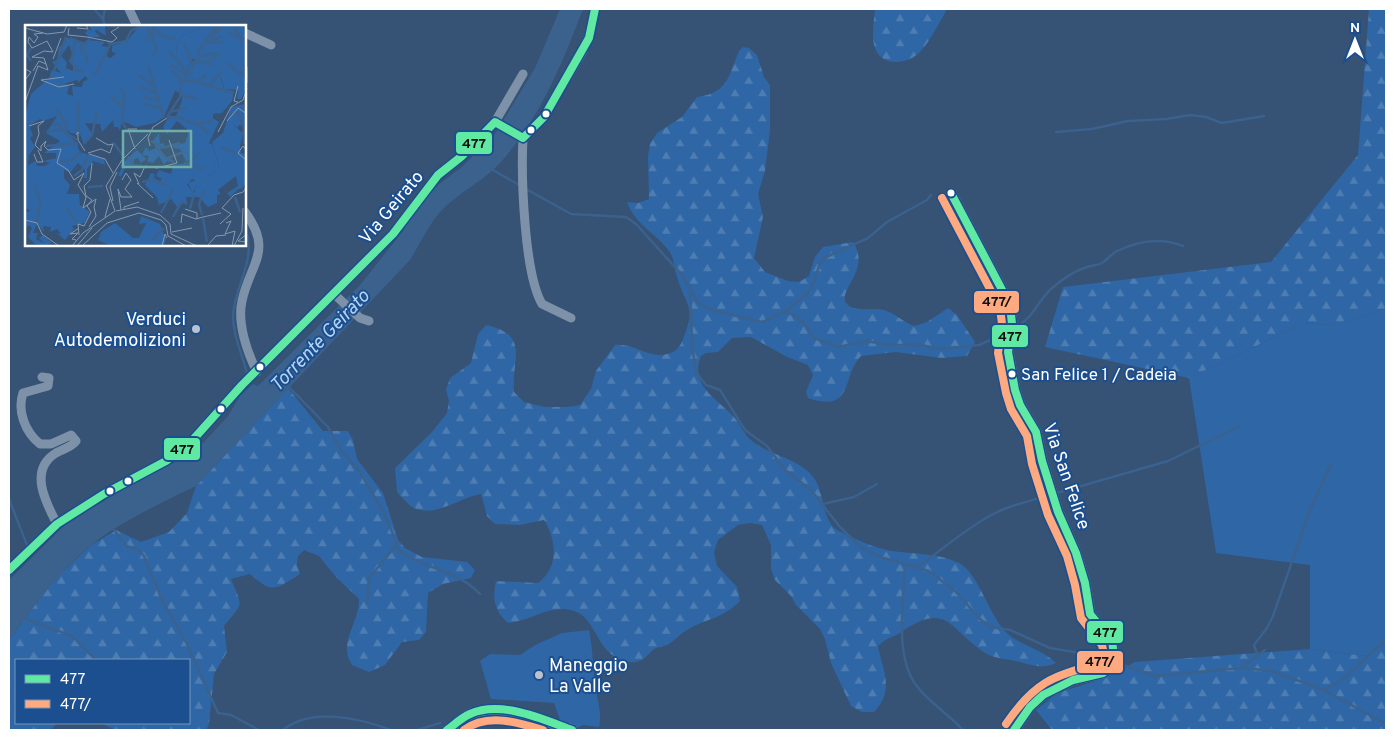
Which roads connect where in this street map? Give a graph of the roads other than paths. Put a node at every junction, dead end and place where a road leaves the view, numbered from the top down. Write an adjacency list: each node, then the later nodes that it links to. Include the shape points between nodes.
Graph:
1 (129, 9): 3 (street)
2 (595, 9): 8 (street, via 583,50 544,117)
3 (137, 25)
4 (246, 33): 5 (street)
5 (271, 45)
6 (523, 74): 7 (street, Via Geirato)
7 (498, 124): 8 (street); 11 (street, Via Geirato, via 438,175 393,234)
8 (522, 138): 12 (street, via 528,252 538,296 546,307)
9 (949, 189): 18 (street, Via San Felice, via 1007,299 1012,314 1009,366 1015,390 1036,432 1052,494 1086,582 1090,614 1112,641)
10 (246, 214): 14 (street, via 259,238 258,260 240,310)
11 (337, 297): 13 (street); 14 (street, Via Geirato)
12 (571, 318)
13 (364, 319)
14 (255, 373): 16 (street, Via Geirato, via 181,451)
15 (42, 377): 16 (street, via 50,378 48,386 23,393 20,406 23,422 40,444 51,444 69,436 76,440 51,457 40,478 40,486)
16 (57, 524): 17 (street, Via Geirato)
17 (9, 570)
18 (1114, 655): 19 (street, Via San Felice)
19 (1110, 668): 22 (street, Via San Felice, via 1103,673 1073,680 1043,695)
20 (448, 730): 21 (street, via 475,712 500,710)
21 (572, 730)
22 (1014, 730)

